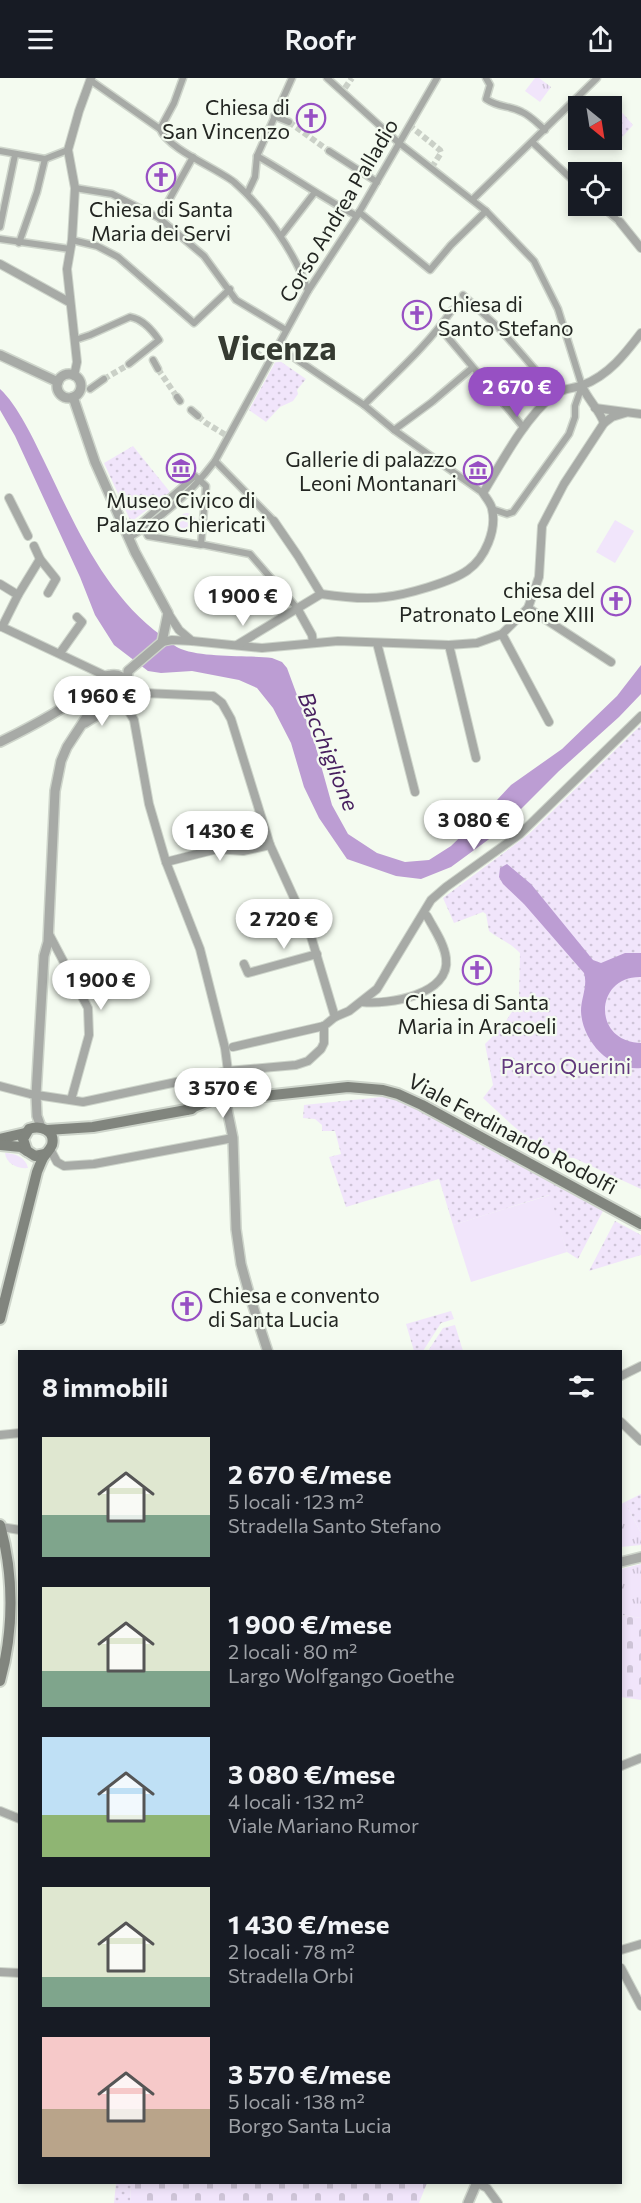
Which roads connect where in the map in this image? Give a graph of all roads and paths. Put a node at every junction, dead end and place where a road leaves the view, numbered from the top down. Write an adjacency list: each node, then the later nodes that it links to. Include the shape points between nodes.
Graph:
1 (183, 78): 10 (street)
2 (292, 78): 8 (street)
3 (327, 78): 13 (street)
4 (437, 78): 13 (street, Corso Andrea Palladio)
5 (486, 78): 11 (street, via 490,85 486,99 497,107 523,112)
6 (597, 78): 11 (street)
7 (91, 79): 10 (street); 14 (street)
8 (274, 116): 9 (street); 19 (street)
9 (289, 122)
10 (160, 129): 18 (street, via 162,135)
11 (545, 130): 12 (street)
12 (532, 142): 21 (street); 26 (street)
13 (399, 143): 22 (street, Corso Andrea Palladio); 26 (street)
14 (68, 150): 20 (street); 23 (street)
15 (0, 151): 17 (street)
16 (329, 151): 22 (street)
17 (15, 155): 20 (street); 32 (street)
18 (193, 157): 25 (street, via 232,180); 30 (street)
19 (257, 157): 24 (street); 25 (street, via 255,177)
20 (45, 159): 36 (street)
21 (568, 176)
22 (377, 182): 28 (street, Corso Andrea Palladio)
23 (75, 188): 30 (street, via 112,194); 35 (street)
24 (315, 192): 28 (street); 33 (street)
25 (247, 194): 33 (street)
26 (473, 199): 27 (street)
27 (486, 211): 28 (street, via 430,270); 58 (street, via 534,261 558,309)
28 (358, 214): 41 (street, Corso Andrea Palladio)
29 (613, 216): 31 (street)
30 (159, 218): 40 (street, via 204,256)
31 (620, 222): 37 (street)
32 (0, 227)
33 (281, 236): 41 (street)
34 (0, 239): 36 (street)
35 (72, 240): 38 (street); 40 (street, via 118,256 194,323)
36 (19, 243): 38 (street)
37 (641, 248)
38 (70, 249): 43 (street)
39 (0, 264): 43 (street)
40 (230, 289): 46 (street, via 236,300)
41 (308, 291): 46 (street, Corso Andrea Palladio)
42 (464, 295): 60 (street, via 500,329)
43 (69, 302): 48 (street)
44 (452, 310): 45 (street)
45 (440, 328): 53 (street); 62 (street)
46 (286, 330): 49 (street, Corso Andrea Palladio)
47 (641, 333): 58 (street, via 624,357)
48 (75, 340): 51 (street, via 136,318 159,340); 55 (street)
49 (277, 346): 62 (street); 71 (street, Corso Andrea Palladio, via 266,359)
50 (0, 355): 57 (street)
51 (149, 355): 52 (street); 54 (street)
52 (129, 364)
53 (472, 368): 69 (street); 70 (street)
54 (158, 369)
55 (74, 376): 57 (street, via 66,375); 61 (street, via 81,387)
56 (104, 379): 59 (street)
57 (58, 382): 61 (street, via 61,394)
58 (582, 386): 60 (street); 63 (street); 75 (street, via 569,434 513,512)
59 (90, 389)
60 (554, 394): 69 (street)
61 (73, 398): 79 (street, via 95,462)
62 (364, 405): 70 (street)
63 (595, 408): 65 (street); 68 (street)
64 (191, 410): 67 (street)
65 (625, 413): 66 (street); 68 (street)
66 (641, 414)
67 (198, 416)
68 (604, 423): 88 (street, via 542,526 539,578)
69 (525, 428): 73 (street)
70 (394, 430): 73 (street)
71 (215, 461): 72 (street, Corso Andrea Palladio); 76 (street)
72 (201, 481): 77 (street, Corso Andrea Palladio); 80 (street, via 206,486)
73 (483, 493): 75 (street)
74 (9, 498): 78 (street)
75 (492, 509): 85 (street, via 490,538 484,551 473,566 458,576 377,598)
76 (274, 521): 85 (street)
77 (145, 528): 79 (street, Corso Andrea Palladio); 80 (street, via 155,535)
78 (28, 536)
79 (129, 538): 89 (street)
80 (201, 545): 87 (street, via 250,554)
81 (34, 546): 82 (street)
82 (40, 559): 84 (street, via 56,579); 86 (street)
83 (0, 584): 86 (street)
84 (48, 593)
85 (321, 594): 87 (street)
86 (18, 595): 91 (street)
87 (297, 608): 92 (street); 96 (street)
88 (528, 608): 93 (street); 102 (street)
89 (168, 613): 94 (street); 95 (street, via 178,630)
90 (77, 617): 101 (street, via 82,622)
91 (1, 626): 101 (street)
92 (263, 631): 98 (street); 100 (street)
93 (502, 634): 99 (street, via 477,643); 108 (street)
94 (167, 641): 95 (street); 103 (street)
95 (192, 641): 98 (street)
96 (314, 643): 97 (street); 100 (street)
97 (377, 643): 99 (street); 112 (street)
98 (236, 645): 100 (street)
99 (448, 645): 111 (street)
100 (262, 648)
101 (60, 653): 104 (street)
102 (611, 662)
103 (125, 671): 104 (street); 105 (street)
104 (102, 685): 105 (street, via 120,676); 106 (street, via 107,705); 109 (street); 110 (street)
105 (127, 687): 106 (street, via 124,700); 113 (street, via 143,693 213,696 222,703 231,719)
106 (114, 705): 109 (street); 114 (street, via 124,707 134,720 149,804)
107 (641, 717): 121 (street, via 520,834 431,900 377,989)
108 (549, 722)
109 (81, 726): 116 (street, via 61,761 56,791)
110 (0, 742)
111 (476, 758)
112 (416, 792)
113 (270, 845): 114 (street, via 243,851 218,849); 118 (street)
114 (166, 862): 125 (street, via 200,949)
115 (427, 916): 121 (street, via 447,960 444,975 435,985 404,999 378,1004)
116 (49, 933): 117 (street); 119 (street)
117 (60, 954): 119 (street); 128 (street, via 88,1008 88,1035)
118 (316, 954): 120 (street, via 248,973); 122 (street)
119 (44, 956): 127 (street)
120 (244, 964)
121 (362, 1002): 122 (street)
122 (335, 1017): 123 (street)
123 (324, 1026): 124 (street); 125 (street, via 321,1049 302,1064)
124 (233, 1047)
125 (228, 1071): 128 (street, via 104,1099); 129 (street)
126 (0, 1086): 127 (street)
127 (36, 1095): 128 (street); 130 (street)
128 (71, 1100)
129 (230, 1101): 131 (main road, Viale Ferdinando Rodolfi); 134 (street); 140 (main road, Viale Ferdinando Rodolfi, via 348,1087 398,1094)
130 (36, 1107): 132 (street); 133 (street)
131 (93, 1127): 132 (main road); 137 (main road, via 67,1136)
132 (44, 1128): 133 (main road); 137 (main road, via 51,1134)
133 (27, 1131): 135 (main road); 138 (main road, via 24,1146)
134 (233, 1138): 137 (street, via 79,1166 60,1164); 142 (street, via 241,1264)
135 (0, 1139)
136 (0, 1145): 138 (main road)
137 (49, 1149): 138 (main road, via 38,1156); 139 (main road)
138 (29, 1153): 139 (main road)
139 (37, 1172): 141 (main road)
140 (641, 1224)
141 (0, 1318)
142 (261, 1331): 143 (street); 144 (street)
143 (267, 1350)
144 (272, 1350)
145 (641, 1366): 146 (street)
146 (622, 1376)
147 (622, 1423): 150 (street)
148 (18, 1433): 149 (street)
149 (0, 1435)
150 (641, 1441)
151 (0, 1526): 152 (street); 155 (main road, via 6,1547)
152 (18, 1530)
153 (641, 1557): 154 (street)
154 (622, 1562)
155 (5, 1628): 156 (main road, via 7,1654)
156 (0, 1681)
157 (641, 1758): 158 (street)
158 (622, 1766)
159 (0, 1811): 160 (street)
160 (18, 1818)
161 (641, 1944): 162 (street)
162 (622, 1950)
163 (622, 1970): 166 (street)
164 (0, 1972): 165 (street)
165 (18, 1973)
166 (640, 2000)
167 (477, 2184): 169 (street)
168 (479, 2184): 170 (street)
169 (468, 2203)
170 (498, 2203)

